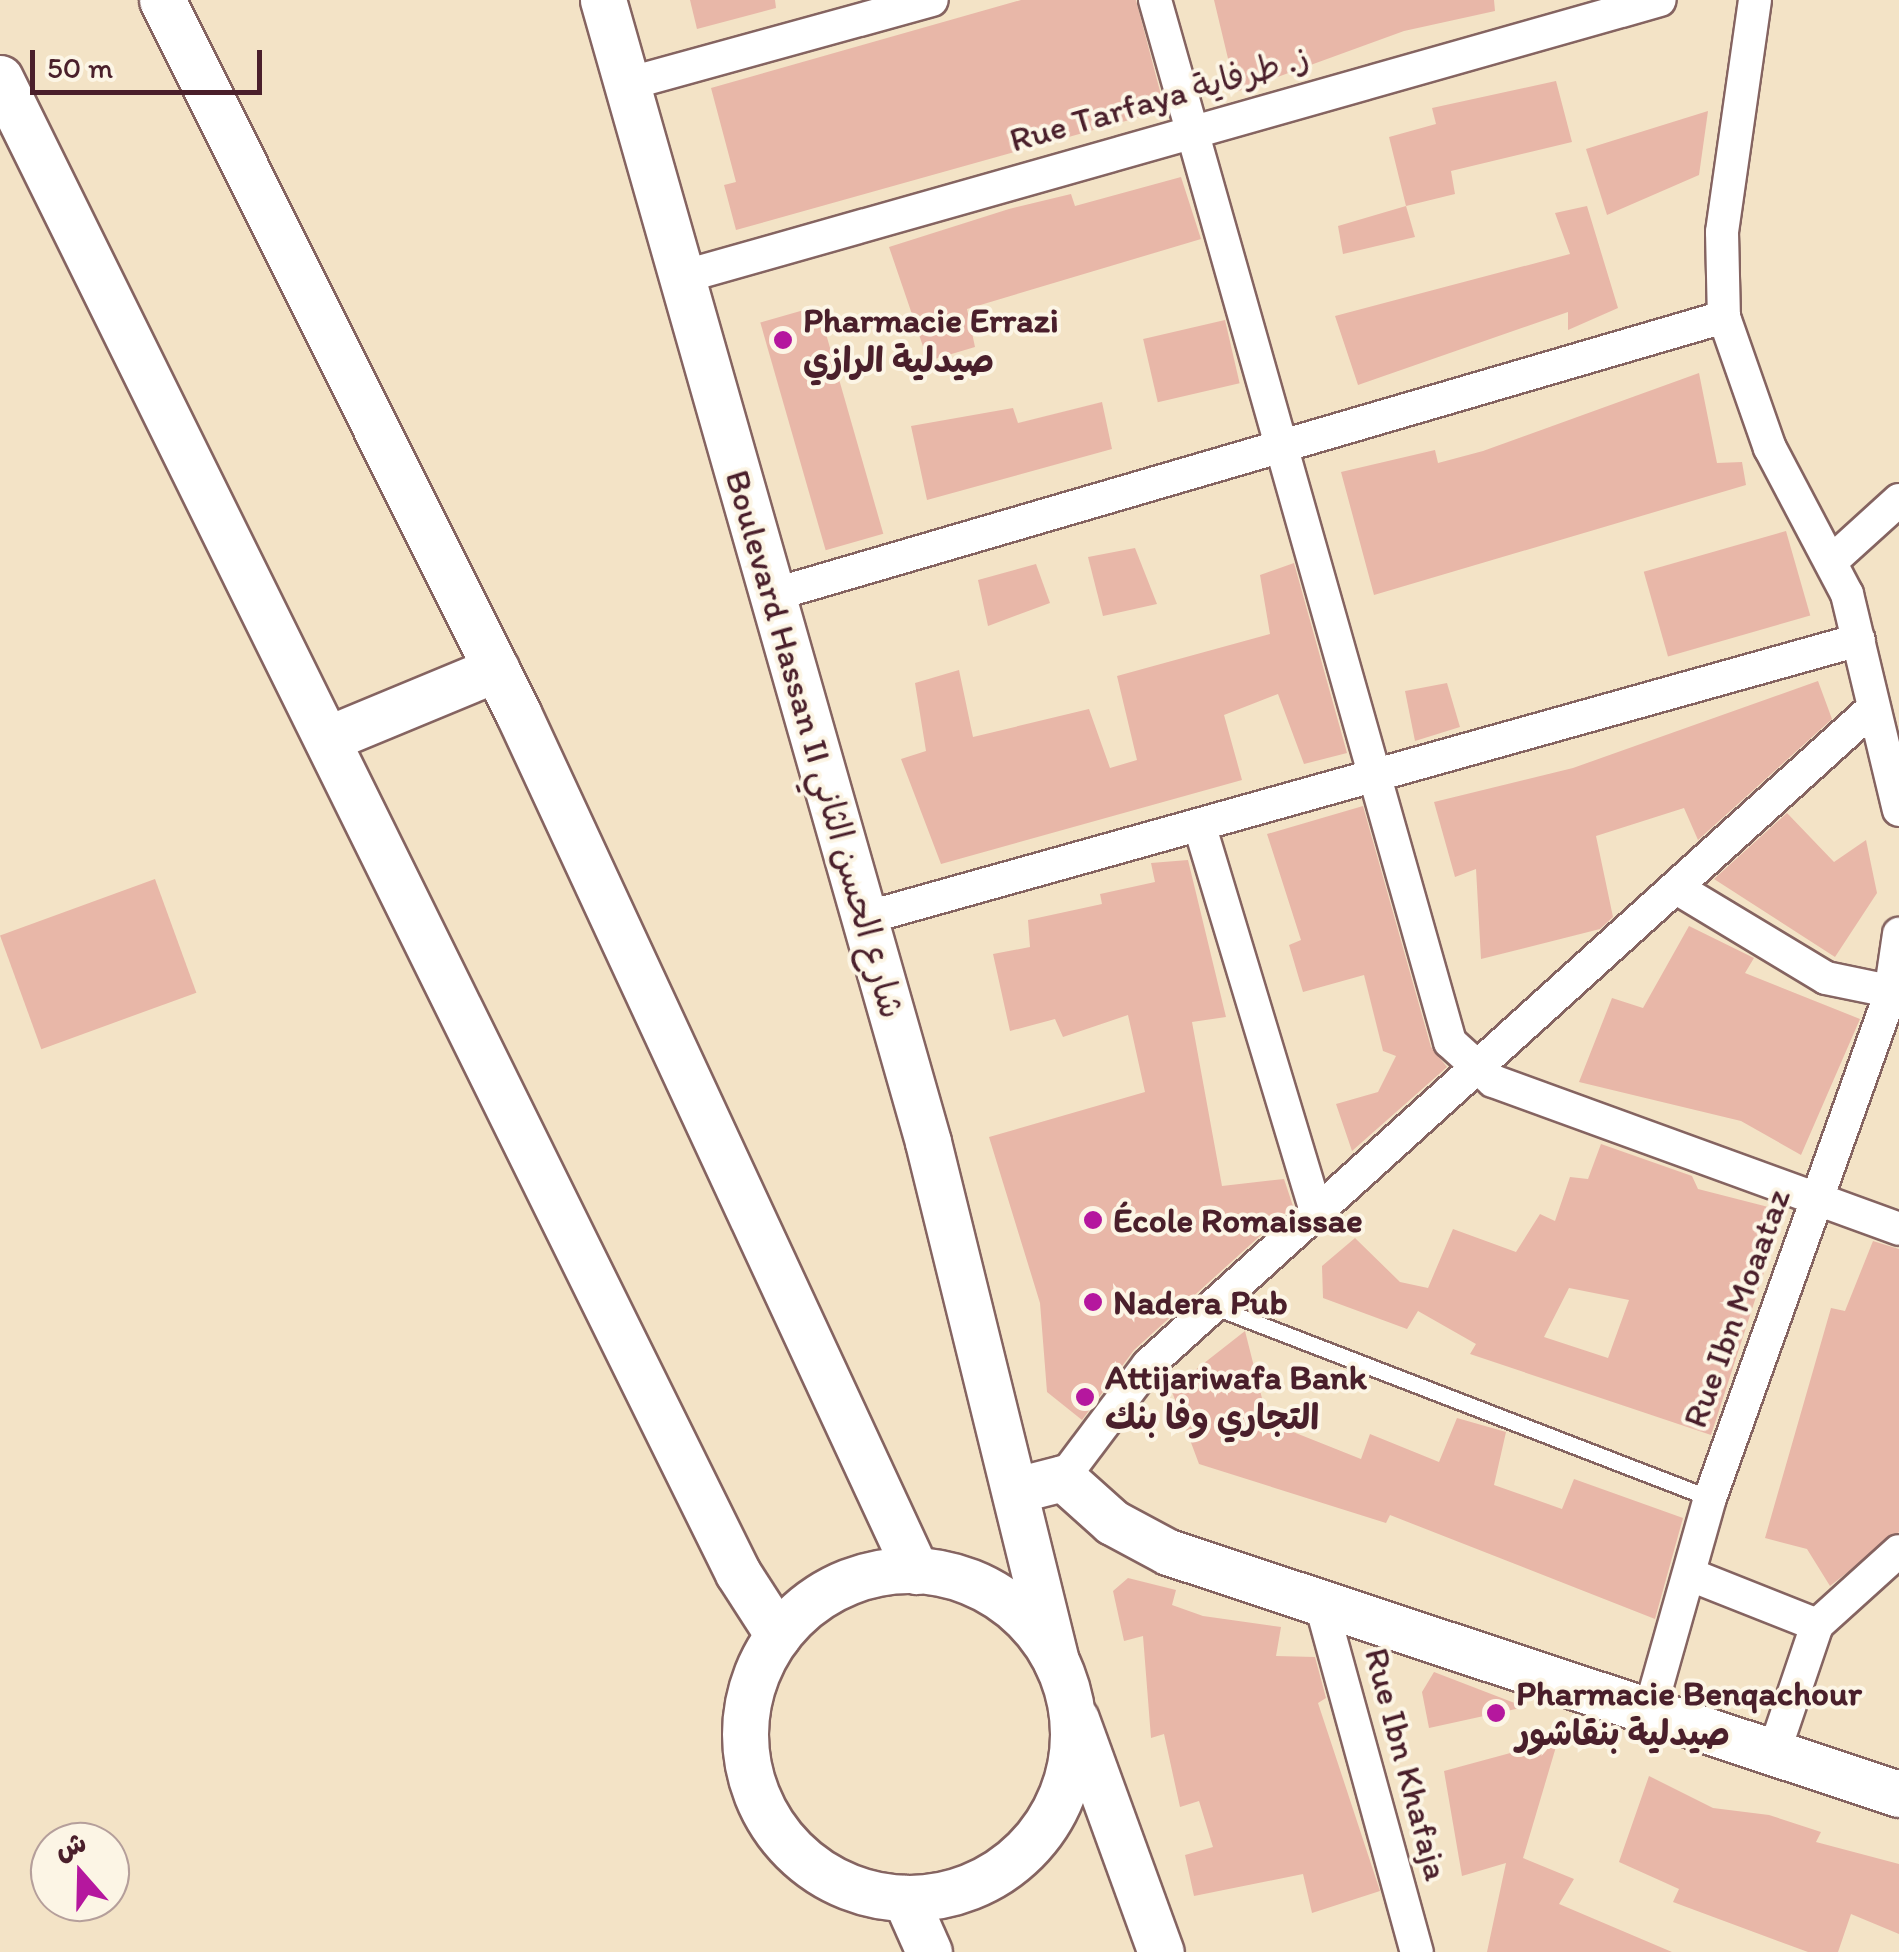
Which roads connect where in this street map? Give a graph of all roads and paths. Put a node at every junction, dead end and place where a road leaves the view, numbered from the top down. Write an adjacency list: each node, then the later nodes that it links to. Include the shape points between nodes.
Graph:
1 (162, 0): 17 (main road)
2 (603, 0): 8 (main road, Boulevard Hassan II شارع الحسن الثاني)
3 (932, 0): 8 (street)
4 (1155, 0): 9 (street)
5 (1660, 0): 9 (street, Rue Tarfaya ز. طرفاية)
6 (1754, 0): 11 (street, via 1722,232)
7 (0, 78): 19 (main road)
8 (627, 84): 10 (main road, Boulevard Hassan II شارع الحسن الثاني)
9 (1192, 130): 10 (street, Rue Tarfaya ز. طرفاية); 12 (street)
10 (682, 276): 15 (main road, Boulevard Hassan II شارع الحسن الثاني)
11 (1724, 317): 12 (street); 14 (street, via 1770,448)
12 (1280, 452): 15 (street); 20 (street)
13 (1899, 500): 14 (street)
14 (1834, 559): 16 (street)
15 (772, 595): 24 (main road, Boulevard Hassan II شارع الحسن الثاني)
16 (1859, 640): 18 (street); 20 (street)
17 (496, 669): 19 (main road); 36 (main road)
18 (1871, 710): 21 (street); 23 (street)
19 (332, 738): 40 (main road, via 738,1572)
20 (1374, 778): 22 (street); 27 (street, via 1439,1022)
21 (1899, 810)
22 (1200, 827): 24 (street); 29 (street)
23 (1680, 890): 26 (street, via 1797,964); 27 (street)
24 (865, 918): 33 (main road, Boulevard Hassan II شارع الحسن الثاني)
25 (1899, 934): 26 (street, Rue Ibn Moaataz)
26 (1894, 994): 28 (street, Rue Ibn Moaataz)
27 (1477, 1070): 28 (street); 29 (street)
28 (1816, 1201): 30 (street); 34 (street, Rue Ibn Moaataz)
29 (1316, 1212): 31 (street)
30 (1899, 1229)
31 (1216, 1307): 32 (street, via 1122,1394); 34 (lane)
32 (1063, 1478): 33 (main road); 38 (main road, via 1112,1522 1168,1552)
33 (1020, 1489): 41 (main road, Boulevard Hassan II شارع الحسن الثاني)
34 (1710, 1498): 37 (street, Rue Ibn Moaataz)
35 (1899, 1551): 39 (street)
36 (916, 1570): 40 (main road, via 825,1594); 41 (main road, via 998,1597)
37 (1690, 1575): 39 (street); 43 (street, Rue Ibn Moaataz)
38 (1319, 1597): 43 (main road); 49 (street, Rue Ibn Khafaja)
39 (1817, 1625): 44 (street)
40 (778, 1636): 46 (main road, via 748,1700 748,1772 761,1806 780,1836 836,1882)
41 (1056, 1661): 42 (main road)
42 (1071, 1708): 46 (main road, via 1067,1780 1033,1842 976,1884); 48 (main road)
43 (1650, 1710): 44 (main road)
44 (1774, 1752): 45 (main road)
45 (1899, 1794)
46 (906, 1898): 47 (main road)
47 (928, 1952)
48 (1162, 1952)
49 (1418, 1952)

